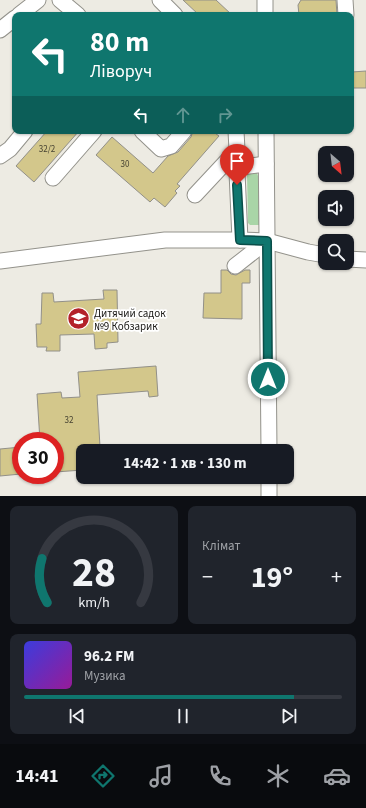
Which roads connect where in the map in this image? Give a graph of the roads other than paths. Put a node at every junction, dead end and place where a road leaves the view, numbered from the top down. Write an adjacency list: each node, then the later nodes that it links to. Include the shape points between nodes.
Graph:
1 (38, 0): 6 (street)
2 (60, 0): 7 (street)
3 (160, 0): 8 (street)
4 (265, 0): 9 (street)
5 (345, 0): 10 (street)
6 (24, 12)
7 (74, 12)
8 (172, 12)
9 (265, 12)
10 (346, 12)
11 (12, 20): 12 (street)
12 (0, 30)
13 (22, 134): 19 (street)
14 (91, 134): 21 (street)
15 (145, 134): 16 (street, via 161,149 171,146)
16 (181, 134)
17 (236, 134): 22 (street, via 237,150)
18 (266, 134): 20 (street)
19 (0, 156)
20 (266, 164): 23 (street, via 241,167 237,172); 24 (street)
21 (53, 178)
22 (195, 195)
23 (240, 240): 24 (street); 28 (street, via 165,240)
24 (267, 241): 25 (street); 29 (street); 30 (street)
25 (318, 254)
26 (354, 259): 27 (street)
27 (366, 260)
28 (0, 261)
29 (235, 266)
30 (268, 444)
31 (269, 484): 32 (street)
32 (269, 496)

